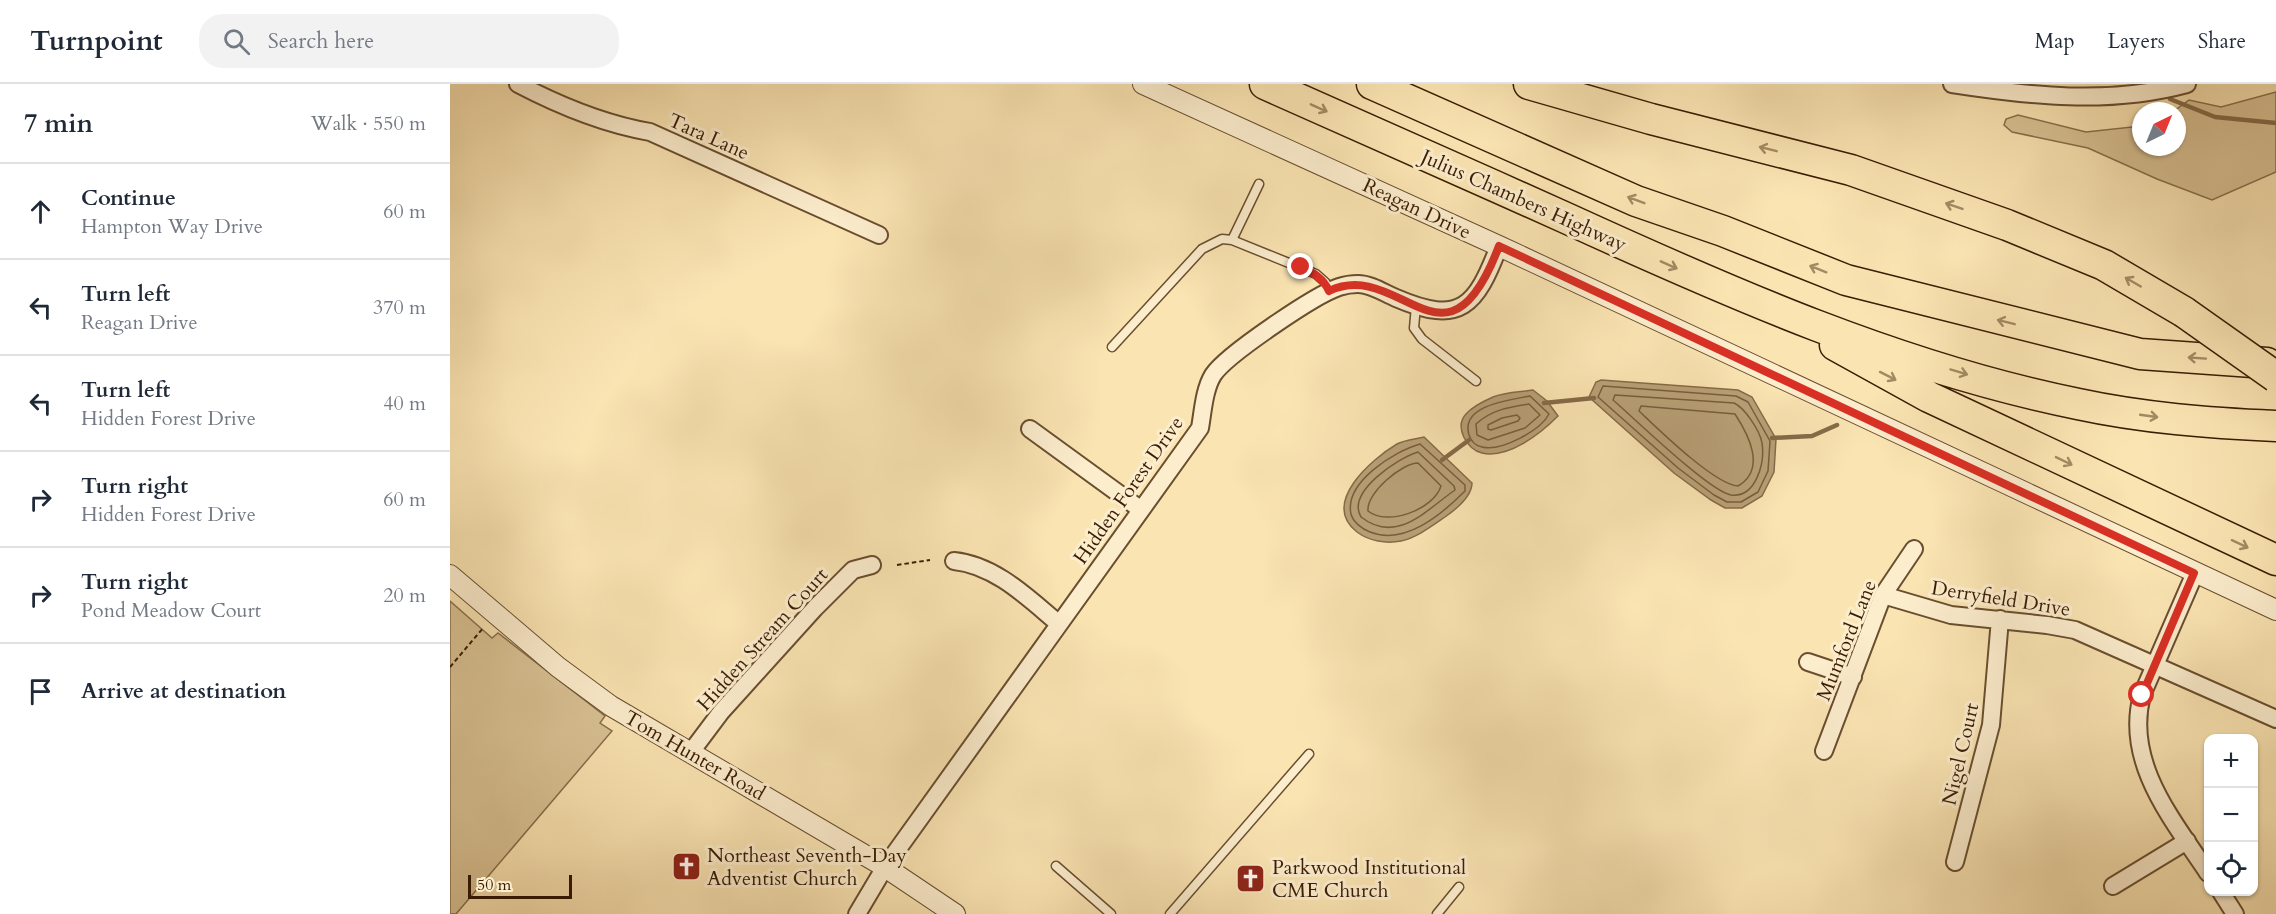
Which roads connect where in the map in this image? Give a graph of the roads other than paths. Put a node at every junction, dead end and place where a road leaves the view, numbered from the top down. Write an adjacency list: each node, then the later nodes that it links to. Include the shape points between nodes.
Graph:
1 (518, 84): 9 (street, Tara Lane, via 615,126 650,132)
2 (1143, 84): 11 (street, Reagan Drive)
3 (1265, 84): 14 (highway, Julius Chambers Highway, one-way to 14)
4 (1372, 84): 16 (highway, one-way to 4, via 2140,354 1846,280 1636,201)
5 (1529, 84): 17 (highway, one-way to 5, bridge, via 2184,312 2104,265 1985,217 1851,171)
6 (1952, 84): 7 (street, via 2064,97 2139,93)
7 (2187, 84)
8 (1259, 184): 10 (lane)
9 (879, 235)
10 (1232, 240): 12 (lane, via 1316,274); 15 (lane, via 1222,239 1202,249)
11 (1499, 246): 13 (street, Hidden Forest Drive, via 1488,275 1466,304 1451,312); 26 (street, Reagan Drive)
12 (1329, 291): 13 (street, Hidden Forest Drive, via 1359,284); 21 (street, Hidden Forest Drive, via 1222,363 1207,389 1200,428)
13 (1416, 306): 18 (lane, via 1414,328 1422,339)
14 (1784, 314): 19 (highway, one-way to 19, via 1917,360 2075,404 2170,419); 23 (highway, one-way to 23, via 1929,397)
15 (1112, 347)
16 (2276, 363)
17 (2276, 377)
18 (1476, 381)
19 (2276, 426)
20 (1030, 429): 21 (street)
21 (1140, 509): 31 (street, Hidden Forest Drive)
22 (1914, 549): 28 (street, Mumford Lane)
23 (2276, 560)
24 (954, 561): 31 (street, via 979,565)
25 (872, 565): 37 (street, Hidden Stream Court, via 853,570 815,608 721,712)
26 (2194, 573): 29 (street, Reagan Drive); 33 (street)
27 (450, 575): 37 (street, Tom Hunter Road, via 558,667 611,706)
28 (1883, 595): 30 (street, Derryfield Drive, via 1951,615); 34 (street, Mumford Lane)
29 (2276, 610)
30 (2000, 619): 33 (street, Derryfield Drive, via 2075,630); 40 (street, Nigel Court, via 1991,725)
31 (1058, 623): 42 (street, Hidden Forest Drive)
32 (1808, 662): 34 (street)
33 (2154, 666): 35 (street, Derryfield Drive); 39 (street, via 2138,711 2139,749 2149,776)
34 (1853, 677): 36 (street, Mumford Lane)
35 (2276, 719)
36 (1824, 751)
37 (691, 752): 42 (street, Tom Hunter Road)
38 (1309, 754): 50 (lane)
39 (2187, 841): 43 (street); 44 (street)
40 (1955, 862)
41 (1056, 866): 49 (lane)
42 (885, 867): 47 (street, Hidden Forest Drive); 48 (street, Tom Hunter Road)
43 (2204, 867)
44 (2113, 886)
45 (1459, 887): 51 (lane)
46 (2224, 896): 52 (street)
47 (857, 914)
48 (955, 914)
49 (1111, 914)
50 (1170, 914)
51 (1437, 914)
52 (2235, 914)

